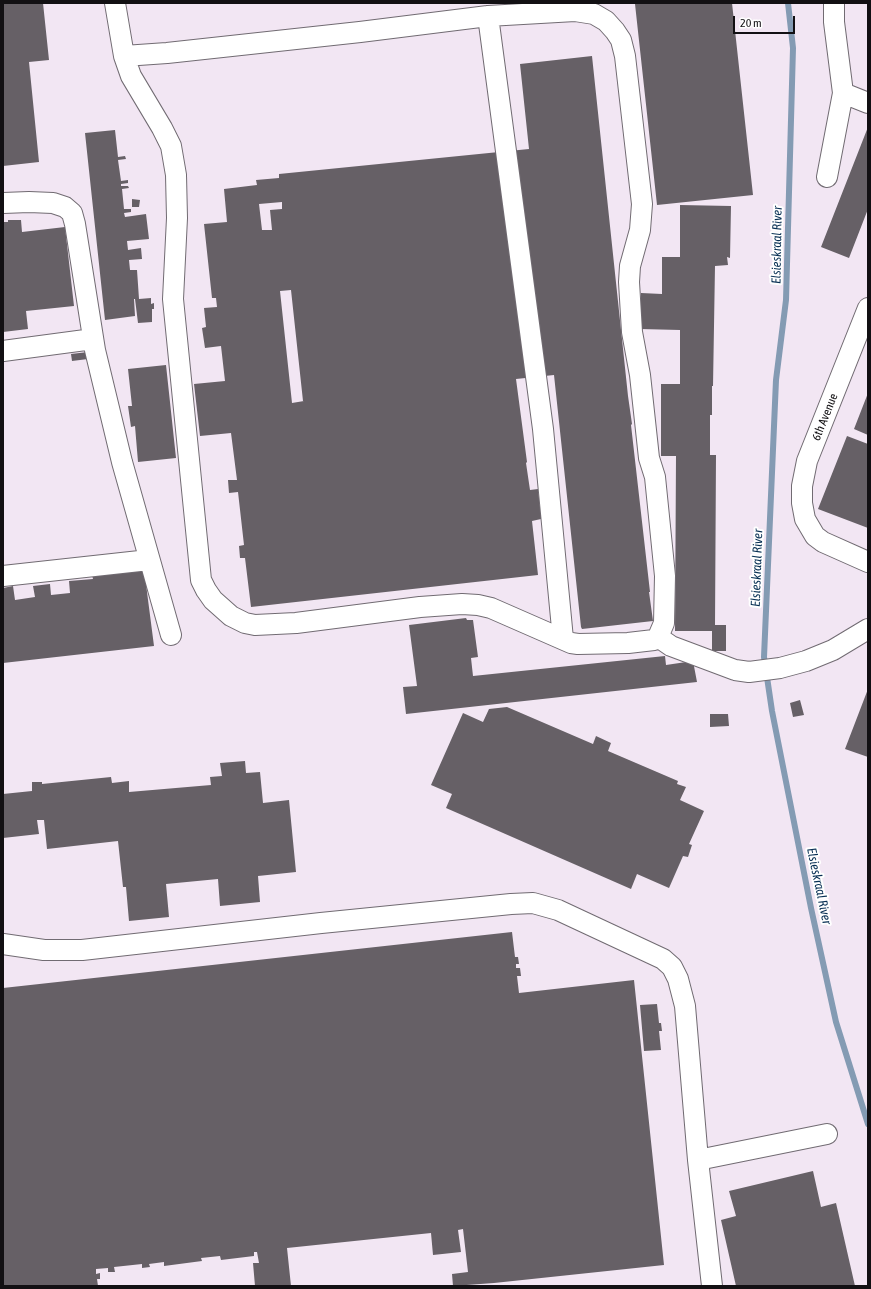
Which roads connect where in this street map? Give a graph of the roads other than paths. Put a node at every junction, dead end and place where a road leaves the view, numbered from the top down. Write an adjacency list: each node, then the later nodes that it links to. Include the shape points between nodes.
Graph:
1 (115, 3): 5 (lane)
2 (834, 3): 6 (lane)
3 (449, 12): 4 (lane); 5 (lane, via 360,32)
4 (488, 16): 18 (lane, via 575,11 594,14 606,21 621,40 632,103 642,210 640,230 629,274 631,319 649,458 655,477 665,576 664,623); 19 (lane, via 542,429)
5 (124, 56): 19 (lane, via 130,76 171,146 176,175 177,218 173,299 201,580 213,600 231,616 255,626 420,607 478,605 491,608)
6 (843, 93): 7 (lane); 8 (lane)
7 (868, 102)
8 (827, 176)
9 (3, 203): 11 (lane, via 53,203 65,207 72,213 76,224)
10 (868, 308): 14 (lane, 6th Avenue, via 807,461 802,486 804,519 809,528 823,542)
11 (93, 339): 12 (lane); 13 (lane, via 122,462)
12 (3, 350)
13 (149, 560): 15 (lane); 17 (lane)
14 (868, 562)
15 (3, 576)
16 (868, 629): 18 (lane, via 833,650 806,661 749,672 735,670 671,646)
17 (171, 635)
18 (658, 637): 19 (lane, via 654,640 628,643 588,645 571,643)
19 (563, 639)
20 (3, 944): 22 (lane, via 44,950 82,950 511,904 533,904 558,910 672,967 685,1006)
21 (827, 1134): 22 (lane)
22 (698, 1160): 23 (lane)
23 (712, 1286)

